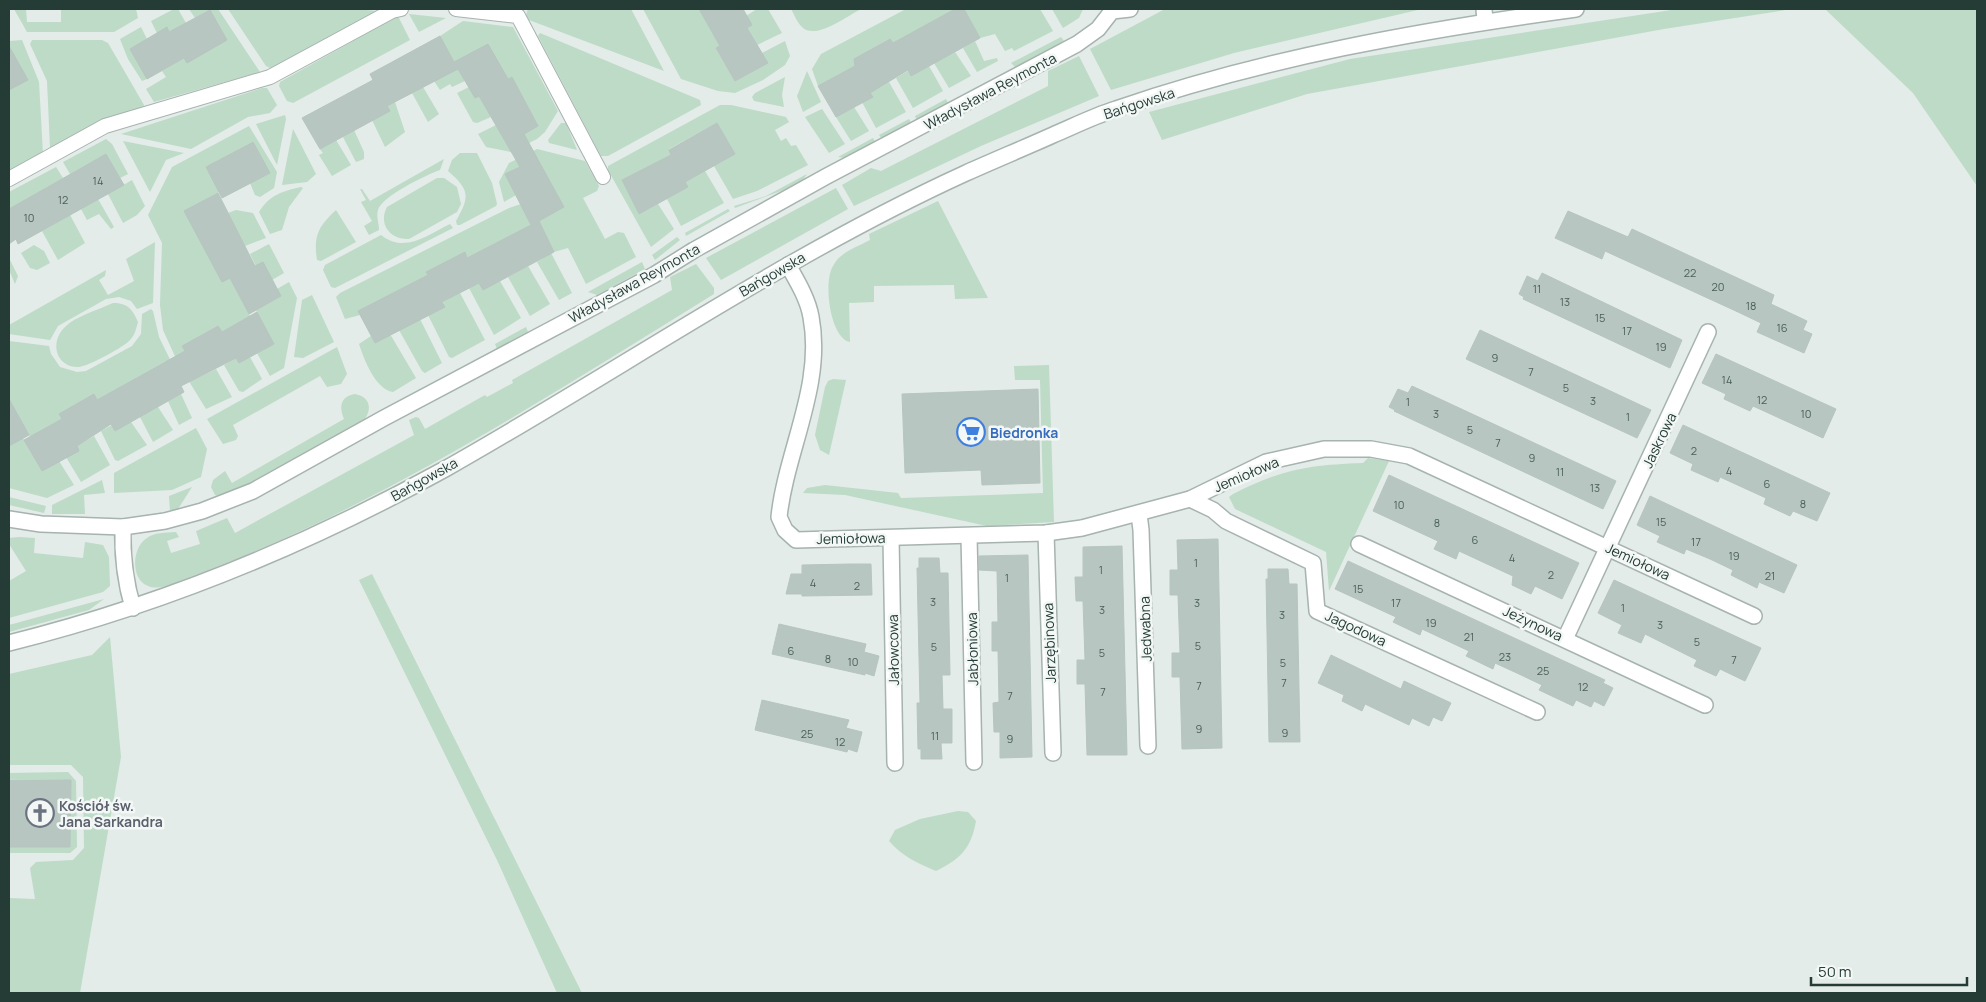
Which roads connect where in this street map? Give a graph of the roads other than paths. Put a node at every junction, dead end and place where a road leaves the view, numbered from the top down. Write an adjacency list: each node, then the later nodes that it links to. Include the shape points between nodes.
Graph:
1 (401, 9): 8 (street, via 270,77 105,126)
2 (456, 9): 7 (street, via 518,16)
3 (1130, 9): 5 (street, Władysława Reymonta)
4 (1576, 9): 6 (street, Bańgowska)
5 (1111, 10): 14 (street, Władysława Reymonta, via 1098,29 1077,44 827,176 654,275 253,491 202,511)
6 (1484, 15): 9 (street, Bańgowska, via 1293,58 1113,109 964,174)
7 (603, 177)
8 (9, 179)
9 (788, 265): 17 (street, Jemiołowa, via 808,305 813,348 808,392 780,517 796,540); 20 (street, Bańgowska, via 446,468 284,550)
10 (1708, 332): 19 (street, Jaskrowa, via 1678,401)
11 (1190, 499): 12 (street, Jemiołowa); 19 (street, Jemiołowa, via 1266,462 1324,448 1371,449 1409,456); 25 (street, Jagodowa, via 1226,521 1313,562 1317,611)
12 (1139, 514): 15 (street, Jemiołowa); 26 (street, Jedwabna)
13 (9, 519): 14 (street, Władysława Reymonta, via 41,524)
14 (123, 527): 20 (street, via 127,589)
15 (1046, 533): 16 (street, Jemiołowa); 27 (street, Jarzębinowa)
16 (968, 536): 17 (street, Jemiołowa); 28 (street, Jabłoniowa)
17 (890, 538): 29 (street, Jałowcowa)
18 (1359, 544): 22 (street, Jeżynowa)
19 (1606, 546): 21 (street, Jemiołowa); 22 (street, Jaskrowa)
20 (133, 608): 23 (street, Bańgowska)
21 (1754, 616)
22 (1565, 638): 24 (street, Jeżynowa)
23 (9, 643)
24 (1705, 704)
25 (1537, 712)
26 (1148, 746)
27 (1053, 753)
28 (974, 762)
29 (895, 763)

